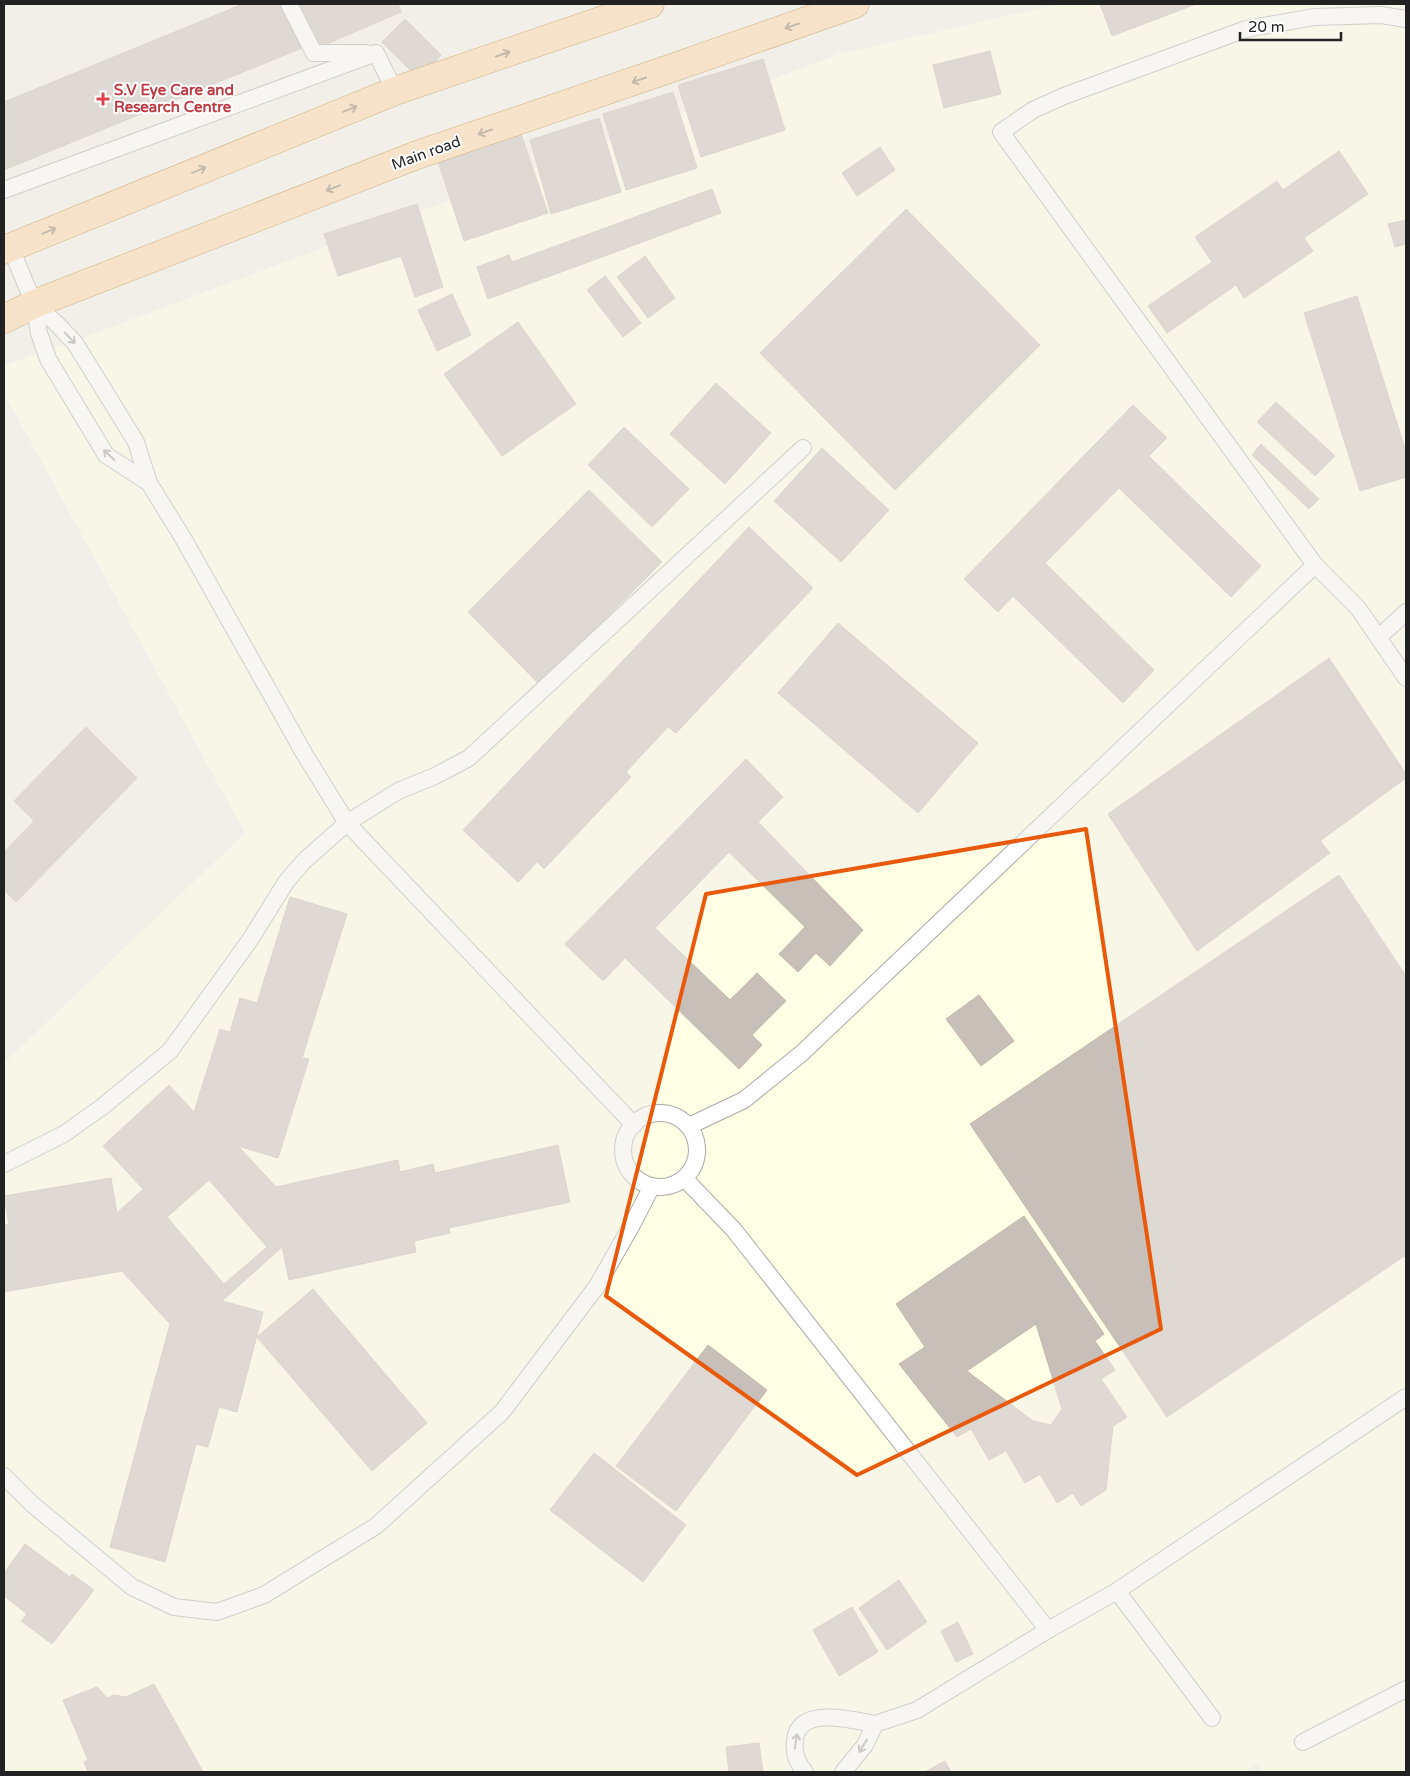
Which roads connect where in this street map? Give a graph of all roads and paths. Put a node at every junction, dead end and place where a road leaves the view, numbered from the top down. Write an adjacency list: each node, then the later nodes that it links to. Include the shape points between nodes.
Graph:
1 (290, 4): 6 (lane, via 314,53)
2 (650, 4): 7 (main road, one-way to 2)
3 (855, 4): 4 (main road, Main road)
4 (820, 9): 10 (main road, Main road, one-way to 10, via 672,68 417,155)
5 (1406, 19): 14 (lane, via 1381,15 1314,17 1246,29 1064,96 1033,110 1001,132)
6 (376, 53): 7 (lane); 8 (lane)
7 (395, 91): 9 (main road, one-way to 7)
8 (4, 190)
9 (7, 248): 10 (lane)
10 (34, 304): 11 (main road, Main road); 13 (lane, one-way to 13, via 75,343 136,442); 13 (lane, one-way to 10, via 106,455 48,359)
11 (4, 319)
12 (803, 448): 18 (lane, via 469,758 398,791)
13 (148, 483): 18 (lane)
14 (1315, 565): 16 (lane, via 1358,608); 20 (lane, via 802,1053 744,1100)
15 (1406, 612): 16 (lane)
16 (1379, 637): 17 (lane)
17 (1406, 678)
18 (347, 823): 19 (lane); 21 (lane, via 304,861 286,882 250,940 170,1051 64,1134)
19 (634, 1124): 20 (lane, via 648,1114 661,1112 673,1115); 23 (lane, via 624,1141 626,1164 641,1182)
20 (688, 1126): 22 (lane, via 697,1144 692,1169)
21 (4, 1164)
22 (684, 1178): 23 (lane, via 675,1184); 27 (lane, via 734,1230)
23 (652, 1186): 25 (lane, via 597,1286 502,1412 376,1526 264,1596 218,1612 174,1607 132,1587 32,1504)
24 (1406, 1397): 26 (lane)
25 (4, 1476)
26 (1117, 1591): 27 (lane); 29 (lane)
27 (1048, 1630): 30 (lane, via 917,1710)
28 (1406, 1689): 31 (lane)
29 (1212, 1718)
30 (875, 1724): 32 (lane, one-way to 30, via 794,1752 799,1727 808,1720 836,1718); 33 (lane, one-way to 33, via 865,1745)
31 (1303, 1742)
32 (805, 1772)
33 (843, 1772)

